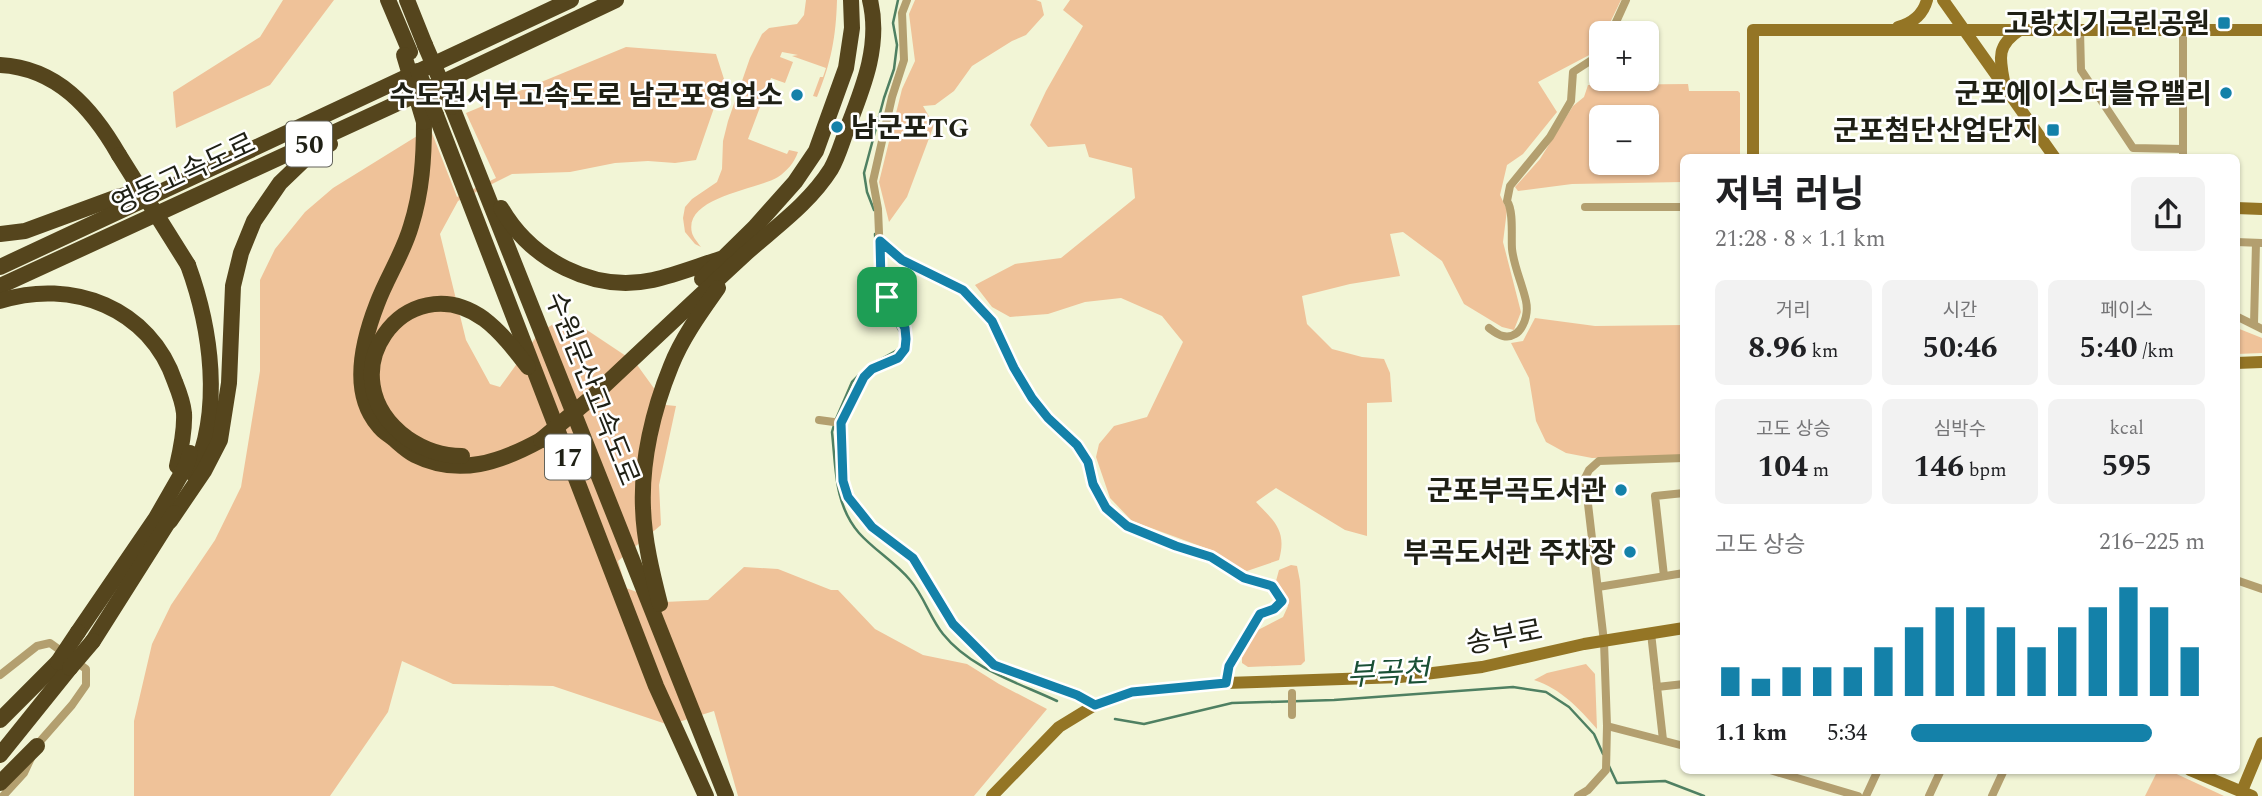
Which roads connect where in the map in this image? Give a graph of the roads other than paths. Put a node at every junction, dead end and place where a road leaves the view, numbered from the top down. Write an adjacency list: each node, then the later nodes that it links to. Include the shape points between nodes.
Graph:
1 (407, 0): 18 (highway, 수원문산고속도로 / 17)
2 (571, 0): 30 (highway, 영동고속도로 / 50)
3 (616, 0): 23 (highway, 영동고속도로 / 50)
4 (851, 0): 39 (highway, via 846,68 816,151)
5 (870, 0): 39 (highway, via 875,19 869,65 832,168 799,209)
6 (907, 0): 36 (street, via 902,13 904,60 873,181)
7 (1626, 0): 11 (street)
8 (1927, 0): 12 (street, via 1912,22)
9 (1943, 0): 13 (street)
10 (390, 5): 18 (highway, 수원문산고속도로 / 17)
11 (1616, 21)
12 (1892, 29): 13 (street); 26 (street, via 1753,30)
13 (1962, 29): 14 (street); 22 (street)
14 (2020, 30): 15 (street); 22 (street, via 2002,50)
15 (2080, 30): 16 (street); 25 (street, via 2081,70 2133,148)
16 (2182, 30): 17 (street); 25 (street)
17 (2262, 30)
18 (413, 51): 24 (highway, 수원문산고속도로 / 17, bridge); 29 (highway, 수원문산고속도로 / 17, bridge, via 452,107)
19 (1589, 62): 45 (street, via 1573,72 1571,101 1510,186 1507,201 1512,207 1513,261 1527,303 1525,320 1515,335 1501,335)
20 (0, 65): 28 (highway, via 36,71 67,88 105,130)
21 (0, 75): 28 (highway, via 35,81 61,97)
22 (2006, 90): 27 (street)
23 (422, 92): 41 (highway, 영동고속도로 / 50); 54 (highway, via 305,159 280,183 254,221 233,286 228,393 220,440 204,471)
24 (430, 119): 48 (highway, 수원문산고속도로 / 17); 51 (highway, via 419,199 405,246 377,302 362,356 367,405 378,425 409,452 433,464 478,464 517,453)
25 (2183, 153)
26 (1752, 154)
27 (2050, 154)
28 (115, 157): 54 (highway, bridge, via 200,299 207,333 211,372 205,439 196,467)
29 (474, 161): 39 (highway, via 511,225 541,254 576,274 623,283); 64 (highway, 수원문산고속도로 / 17)
30 (178, 185): 35 (highway, via 120,196 25,231); 40 (highway, 영동고속도로 / 50)
31 (1585, 207): 32 (street)
32 (1680, 207)
33 (2240, 208): 34 (street)
34 (2262, 209)
35 (0, 234)
36 (880, 241): 50 (street, via 881,282 905,328 905,349 864,377); 66 (street, via 902,260 963,290 992,321 1032,398 1088,462 1106,508 1127,526 1272,586 1282,601 1260,614 1229,666)
37 (2240, 242): 38 (street)
38 (2259, 243): 44 (street)
39 (729, 261): 51 (highway); 64 (highway, via 671,365 652,422 645,472 643,509 653,579)
40 (0, 267)
41 (0, 285)
42 (0, 301): 54 (highway, via 17,295 82,296 132,319 158,346 170,366 184,412 184,437)
43 (2240, 318): 44 (street)
44 (2258, 327)
45 (1489, 328)
46 (2262, 362): 47 (street)
47 (2240, 363)
48 (540, 382): 51 (highway, via 498,331 469,310 449,304 423,306 387,330 376,348 371,378 376,400 396,430 432,452 476,456); 87 (highway, 수원문산고속도로 / 17, via 656,686)
49 (819, 419): 50 (street)
50 (841, 423): 70 (street, via 848,497 872,527 913,558 953,624 994,665)
51 (539, 436)
52 (1680, 458): 58 (street, via 1599,461 1589,470 1585,478)
53 (1680, 493): 56 (street, via 1655,496)
54 (163, 519): 63 (highway, bridge, via 78,632); 63 (highway, bridge, via 93,641)
55 (1680, 574): 56 (street)
56 (1664, 576): 58 (street)
57 (2240, 581): 59 (street)
58 (1598, 587): 62 (street)
59 (2262, 589)
60 (1680, 629): 61 (street, 송부로)
61 (1651, 633): 62 (street, 송부로); 68 (street)
62 (1604, 642): 66 (street, 송부로, via 1482,667 1400,677); 73 (street)
63 (64, 665): 72 (highway); 78 (highway)
64 (676, 667): 88 (highway, 수원문산고속도로 / 17)
65 (0, 675): 77 (street, via 37,646 50,643 86,668 86,685)
66 (1226, 683): 70 (street, 송부로, via 1132,692)
67 (1680, 684): 68 (street)
68 (1657, 687): 74 (street)
69 (1292, 693): 71 (street)
70 (1095, 705): 89 (street, 송부로, via 1059,727)
71 (1292, 715)
72 (0, 720)
73 (1607, 726): 74 (street); 90 (street, via 1606,770)
74 (1663, 740): 76 (street)
75 (2262, 743): 85 (street)
76 (1680, 745)
77 (37, 746): 84 (highway); 86 (street, via 24,773)
78 (0, 755)
79 (1784, 774): 91 (street)
80 (1876, 774): 92 (street)
81 (1939, 774): 93 (street)
82 (2002, 774): 94 (street)
83 (2200, 774): 85 (street)
84 (0, 783)
85 (2247, 794)
86 (3, 796)
87 (706, 796)
88 (726, 796)
89 (992, 796)
90 (1578, 796)
91 (1858, 796)
92 (1866, 796)
93 (1929, 796)
94 (1993, 796)

